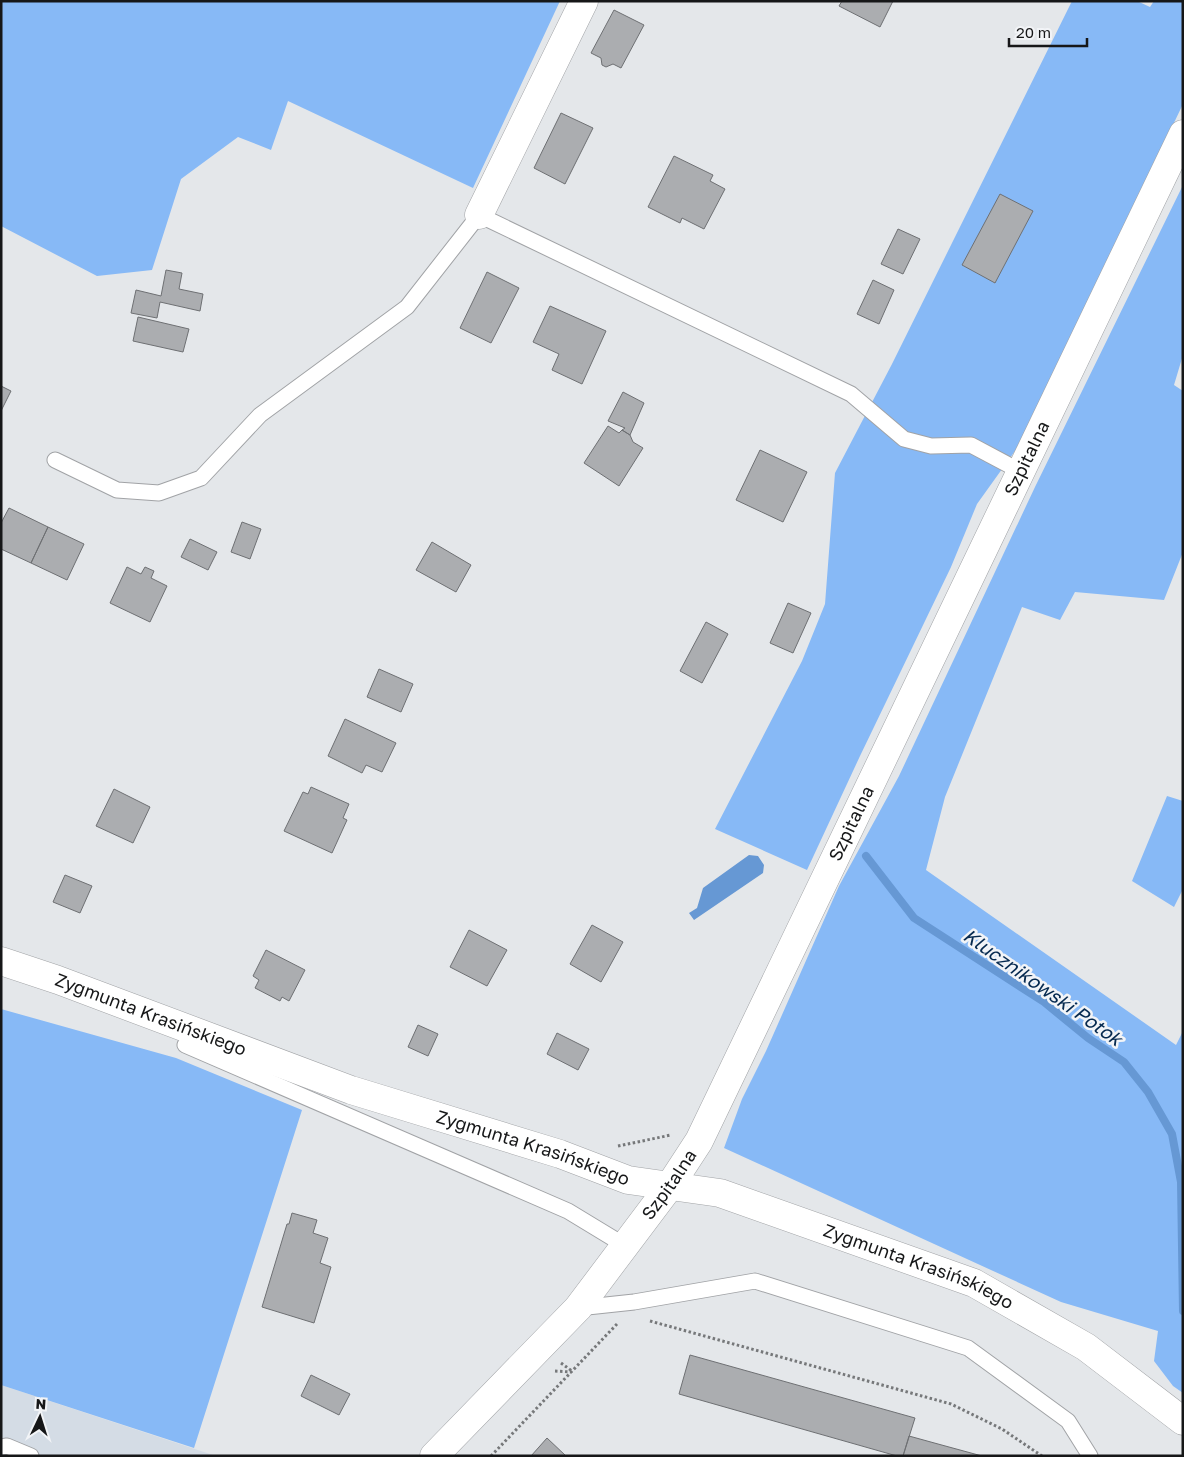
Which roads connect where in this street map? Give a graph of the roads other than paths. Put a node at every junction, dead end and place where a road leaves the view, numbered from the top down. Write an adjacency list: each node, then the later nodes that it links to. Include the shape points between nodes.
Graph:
1 (584, 1): 3 (street)
2 (1183, 134): 5 (street, Szpitalna)
3 (479, 215): 4 (lane, via 408,307 260,415 201,478 159,493 117,490); 5 (lane, via 851,394 904,438 930,446 972,444)
4 (55, 460)
5 (1020, 471): 8 (street, Szpitalna, via 699,1141)
6 (1, 961): 8 (street, Zygmunta Krasińskiego, via 350,1090 560,1154 628,1180)
7 (185, 1045): 9 (lane, via 568,1211)
8 (669, 1187): 9 (street, Szpitalna); 11 (street, Zygmunta Krasińskiego, via 720,1193 974,1283 1086,1347)
9 (624, 1245): 10 (street, Szpitalna)
10 (578, 1308): 14 (street, Szpitalna); 15 (lane, via 634,1302 755,1281 968,1348 1068,1421)
11 (1183, 1421)
12 (1, 1447): 13 (lane, via 7,1446)
13 (31, 1456)
14 (434, 1456)
15 (1090, 1456)

